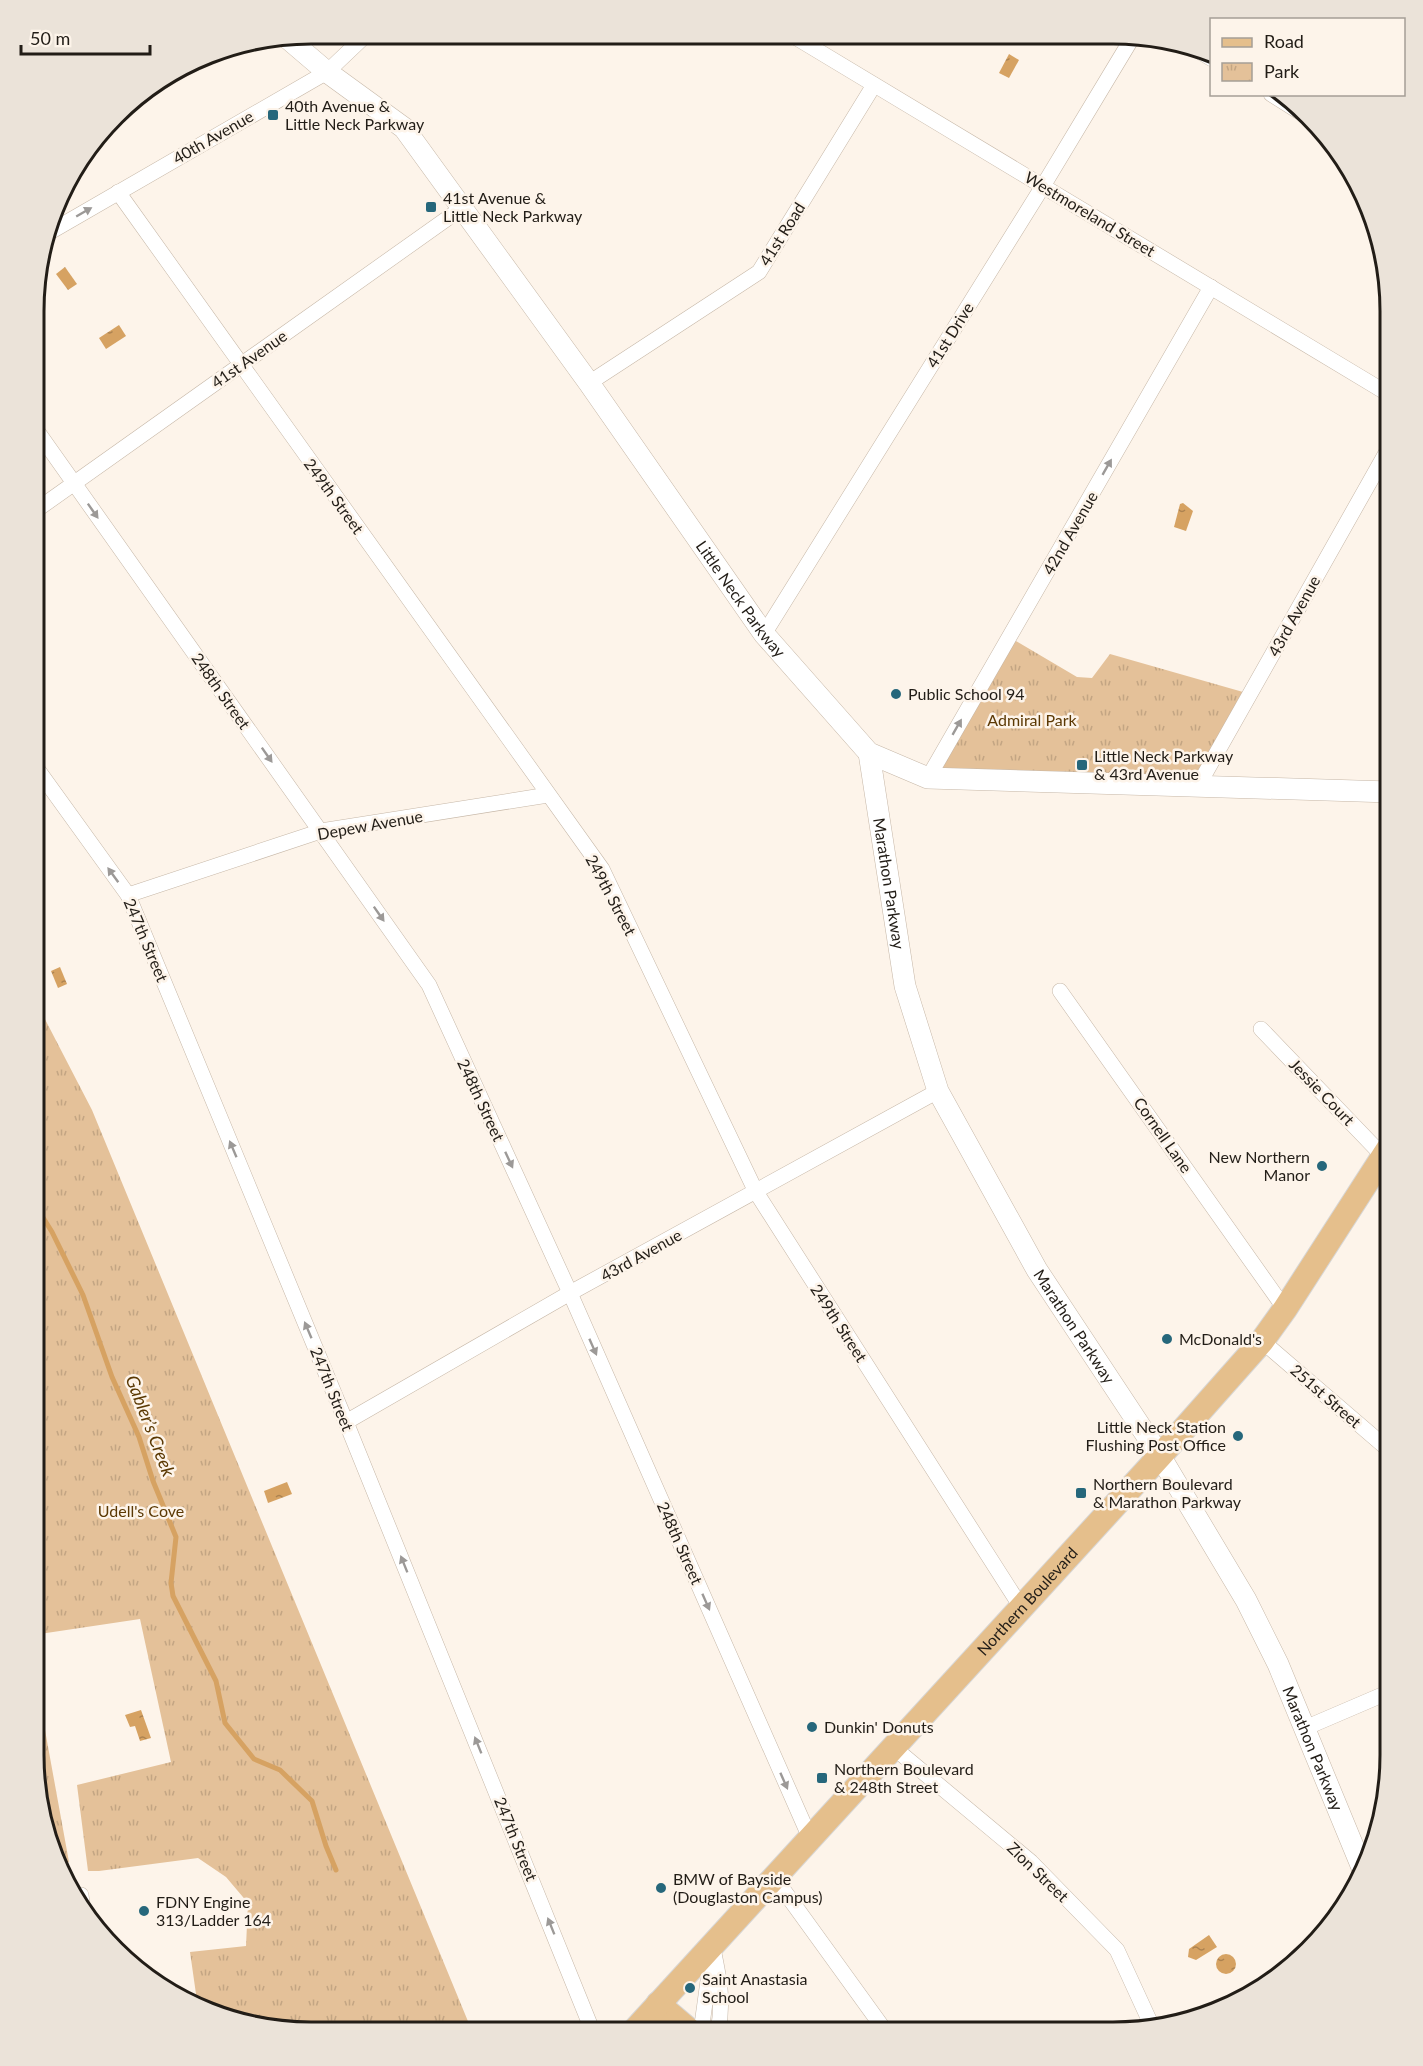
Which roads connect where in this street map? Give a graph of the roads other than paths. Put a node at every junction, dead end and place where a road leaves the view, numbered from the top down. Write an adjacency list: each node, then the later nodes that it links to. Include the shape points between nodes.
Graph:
1 (294, 44): 5 (street, Little Neck Parkway)
2 (356, 44): 5 (street, 40th Avenue)
3 (806, 44): 6 (street, Westmoreland Street)
4 (1129, 44): 7 (street, 41st Drive)
5 (327, 72): 8 (street, 40th Avenue); 9 (street, Little Neck Parkway, via 404,128)
6 (874, 85): 7 (street, Westmoreland Street); 13 (street, 41st Road, via 759,272)
7 (1043, 186): 11 (street, Westmoreland Street); 19 (street, 41st Drive)
8 (118, 192): 10 (street, 40th Avenue, one-way to 8); 12 (street, 249th Street)
9 (462, 208): 12 (street, 41st Avenue); 13 (street, Little Neck Parkway)
10 (57, 228)
11 (1211, 287): 14 (street, Westmoreland Street); 22 (street, 42nd Avenue, one-way to 11)
12 (241, 365): 17 (street, 41st Avenue); 25 (street, 249th Street)
13 (589, 383): 19 (street, Little Neck Parkway)
14 (1380, 389)
15 (44, 441): 17 (street, 248th Street)
16 (1380, 464): 23 (street, 43rd Avenue)
17 (74, 484): 18 (street, 41st Avenue); 26 (street, 248th Street, one-way to 26)
18 (44, 505)
19 (764, 634): 20 (street, Little Neck Parkway)
20 (869, 753): 22 (street, Little Neck Parkway); 30 (street, Marathon Parkway, via 905,986)
21 (44, 778): 27 (street, 247th Street, one-way to 21)
22 (928, 778): 23 (street, Little Neck Parkway)
23 (1198, 786): 24 (street, Little Neck Parkway)
24 (1380, 792)
25 (548, 795): 26 (street, Depew Avenue); 33 (street, 249th Street, via 602,869)
26 (321, 831): 27 (street, Depew Avenue); 34 (street, 248th Street, one-way to 34, via 429,985)
27 (128, 895): 37 (street, 247th Street, one-way to 27)
28 (1060, 991): 35 (street, Cornell Lane)
29 (1261, 1029): 31 (street, Jessie Court)
30 (938, 1091): 33 (street, 43rd Avenue); 39 (street, Marathon Parkway, via 1037,1270)
31 (1380, 1145)
32 (1380, 1160): 35 (main road, Northern Boulevard)
33 (756, 1192): 34 (street, 43rd Avenue); 40 (street, 249th Street)
34 (570, 1293): 37 (street, 43rd Avenue); 44 (street, 248th Street, one-way to 44)
35 (1285, 1309): 36 (main road, Northern Boulevard)
36 (1262, 1341): 38 (street, 251st Street); 39 (main road, Northern Boulevard)
37 (346, 1422): 50 (street, 247th Street, one-way to 37)
38 (1380, 1442)
39 (1160, 1456): 40 (main road, Northern Boulevard); 42 (street, Marathon Parkway, via 1246,1600)
40 (1021, 1607): 43 (main road, Northern Boulevard)
41 (1380, 1696): 42 (street)
42 (1305, 1728): 45 (street, Marathon Parkway)
43 (893, 1747): 44 (main road, Northern Boulevard); 49 (street, Zion Street, via 1031,1862 1117,1950)
44 (810, 1838): 46 (main road, Northern Boulevard)
45 (1359, 1859)
46 (774, 1877): 47 (main road, Northern Boulevard); 55 (street)
47 (712, 1944): 48 (main road, Northern Boulevard); 53 (street); 54 (street, via 722,1991)
48 (657, 2004): 51 (main road, Northern Boulevard); 52 (main road)
49 (1149, 2020)
50 (589, 2022)
51 (642, 2022)
52 (679, 2022)
53 (703, 2022)
54 (720, 2022)
55 (879, 2022)

